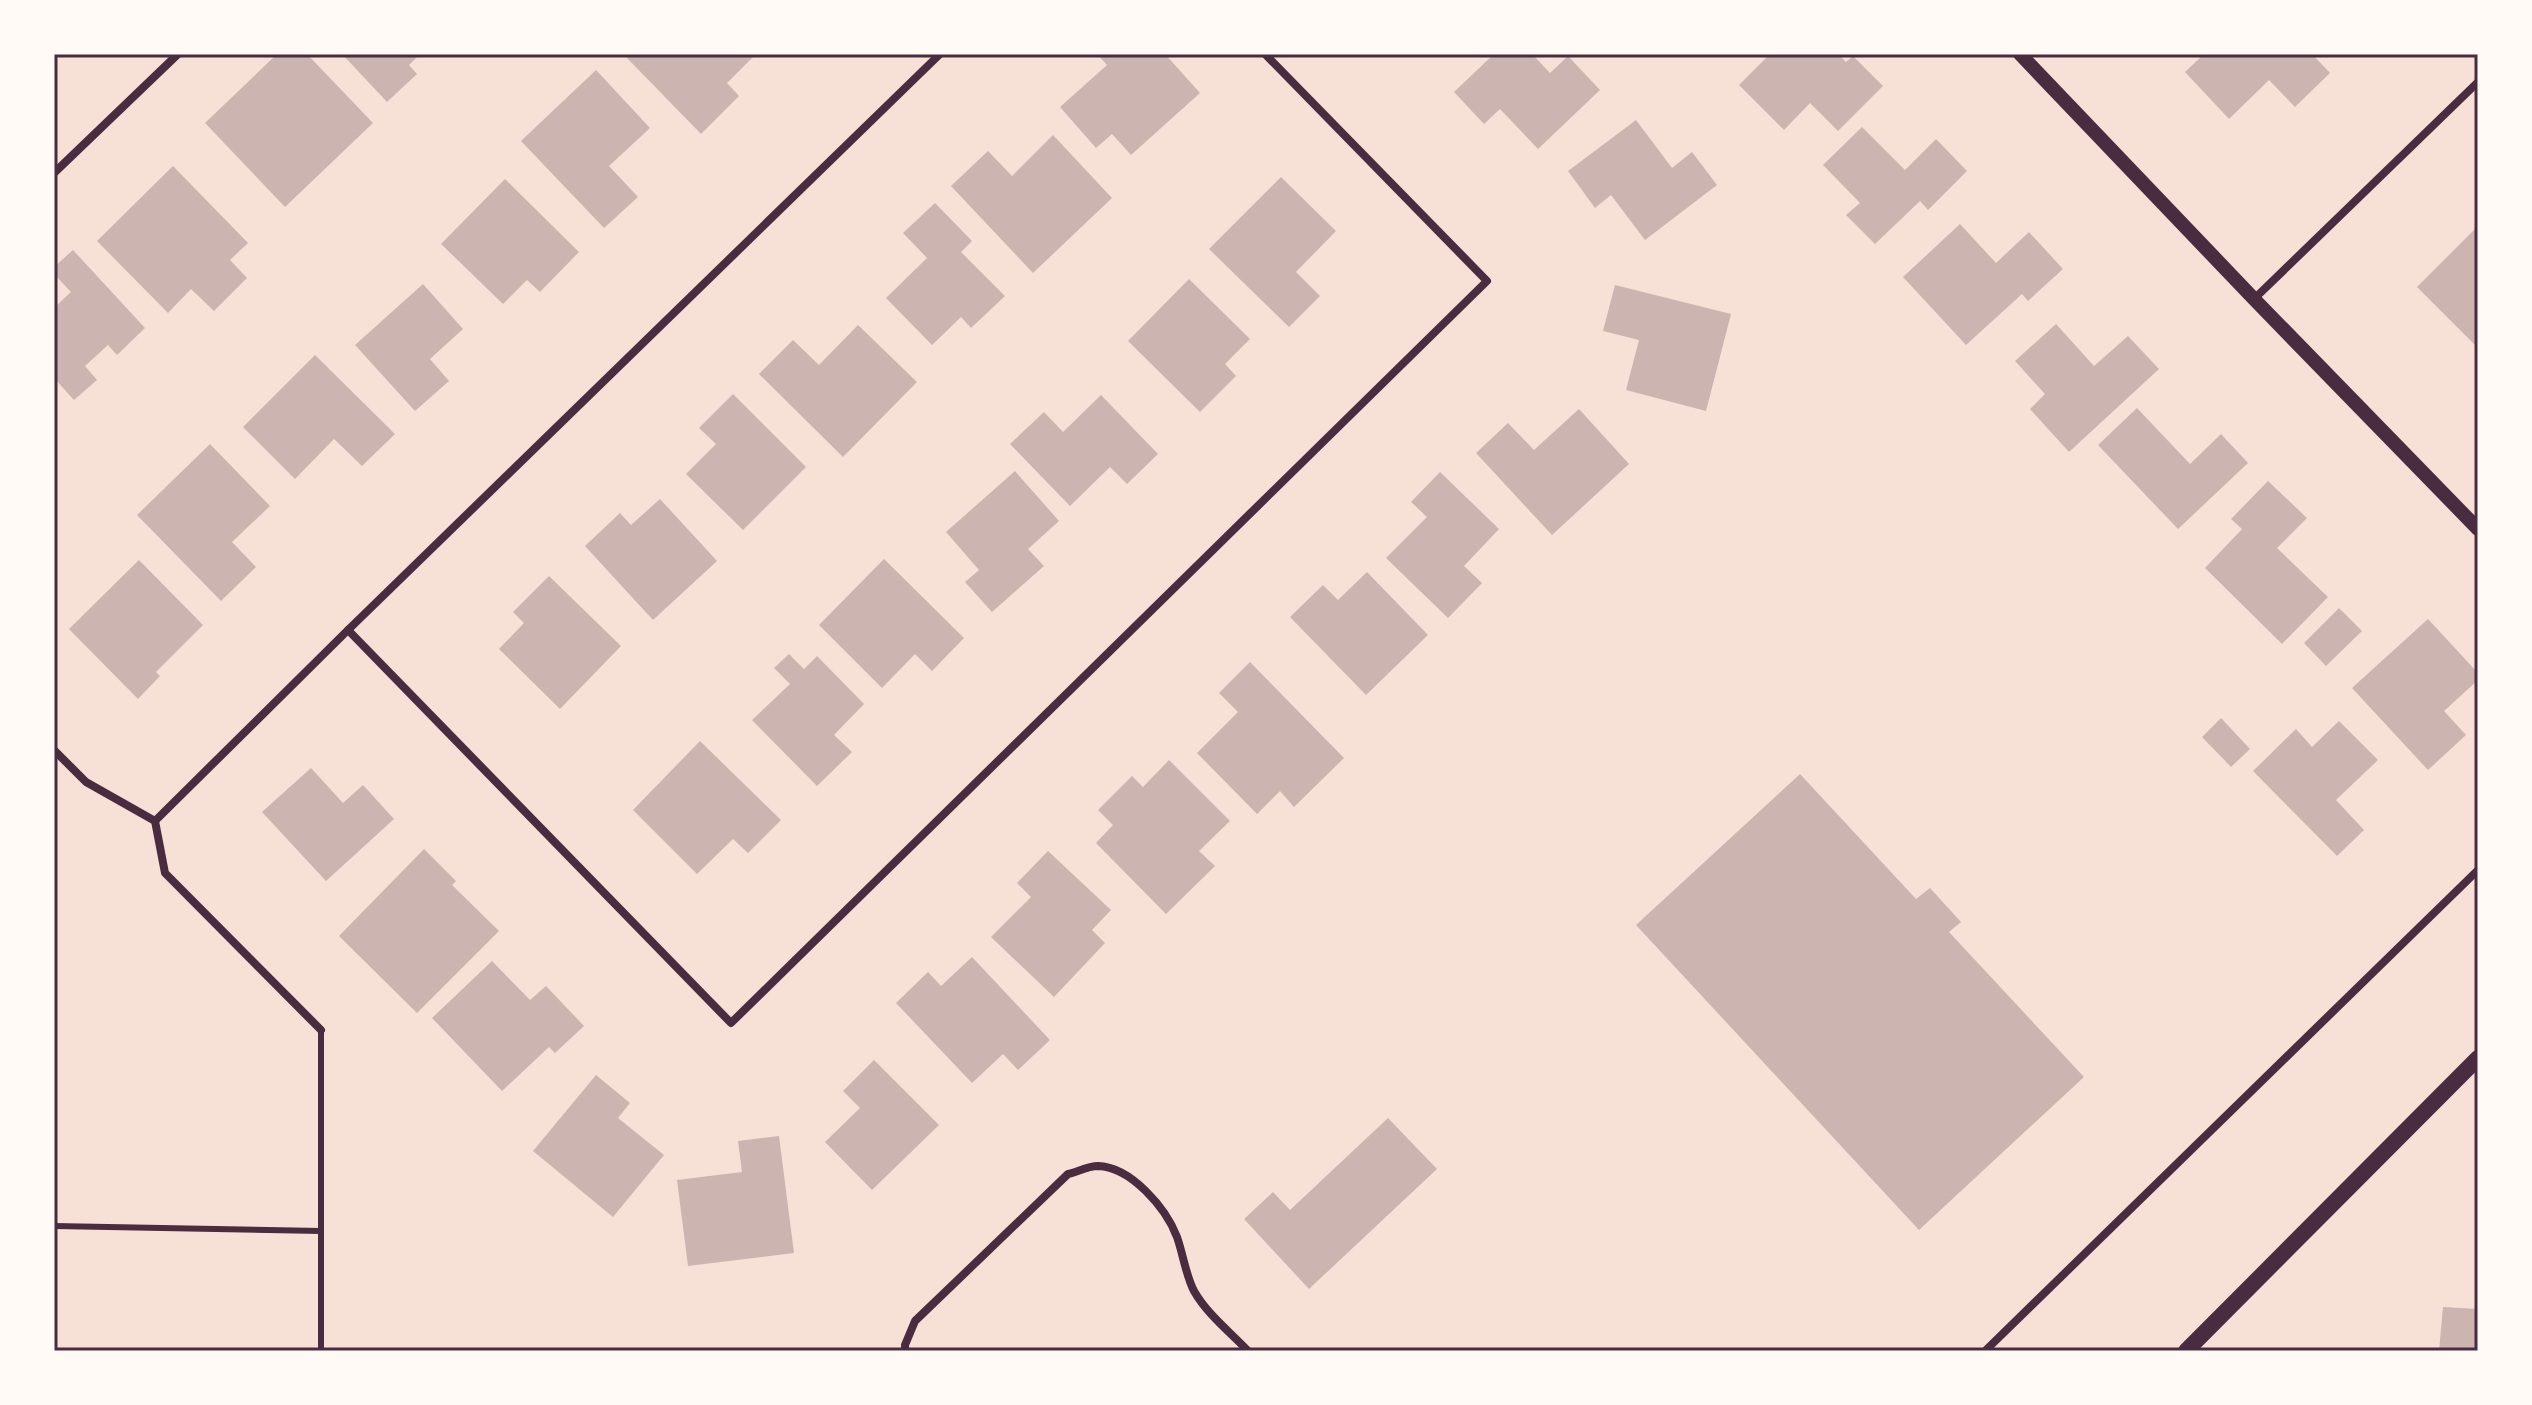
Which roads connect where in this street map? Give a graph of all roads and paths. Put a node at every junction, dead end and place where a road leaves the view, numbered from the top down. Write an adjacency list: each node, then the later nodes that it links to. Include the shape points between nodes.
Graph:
1 (178, 54): 6 (street)
2 (940, 54): 9 (street)
3 (1265, 54): 9 (street, via 1487,281 731,1023)
4 (2020, 54): 7 (street)
5 (2478, 82): 7 (street)
6 (54, 173)
7 (2254, 299): 8 (street)
8 (2478, 529)
9 (348, 630): 11 (street)
10 (54, 750): 11 (street, via 86,782)
11 (155, 821): 13 (street, via 165,873)
12 (2478, 870): 20 (street)
13 (321, 1030): 16 (lane)
14 (2478, 1058): 21 (main road)
15 (54, 1226): 16 (lane)
16 (321, 1231): 17 (lane)
17 (321, 1351)
18 (905, 1351): 19 (street, via 915,1321 1068,1174 1095,1166 1116,1169 1164,1210 1193,1289)
19 (1248, 1351)
20 (1985, 1351)
21 (2186, 1351)

